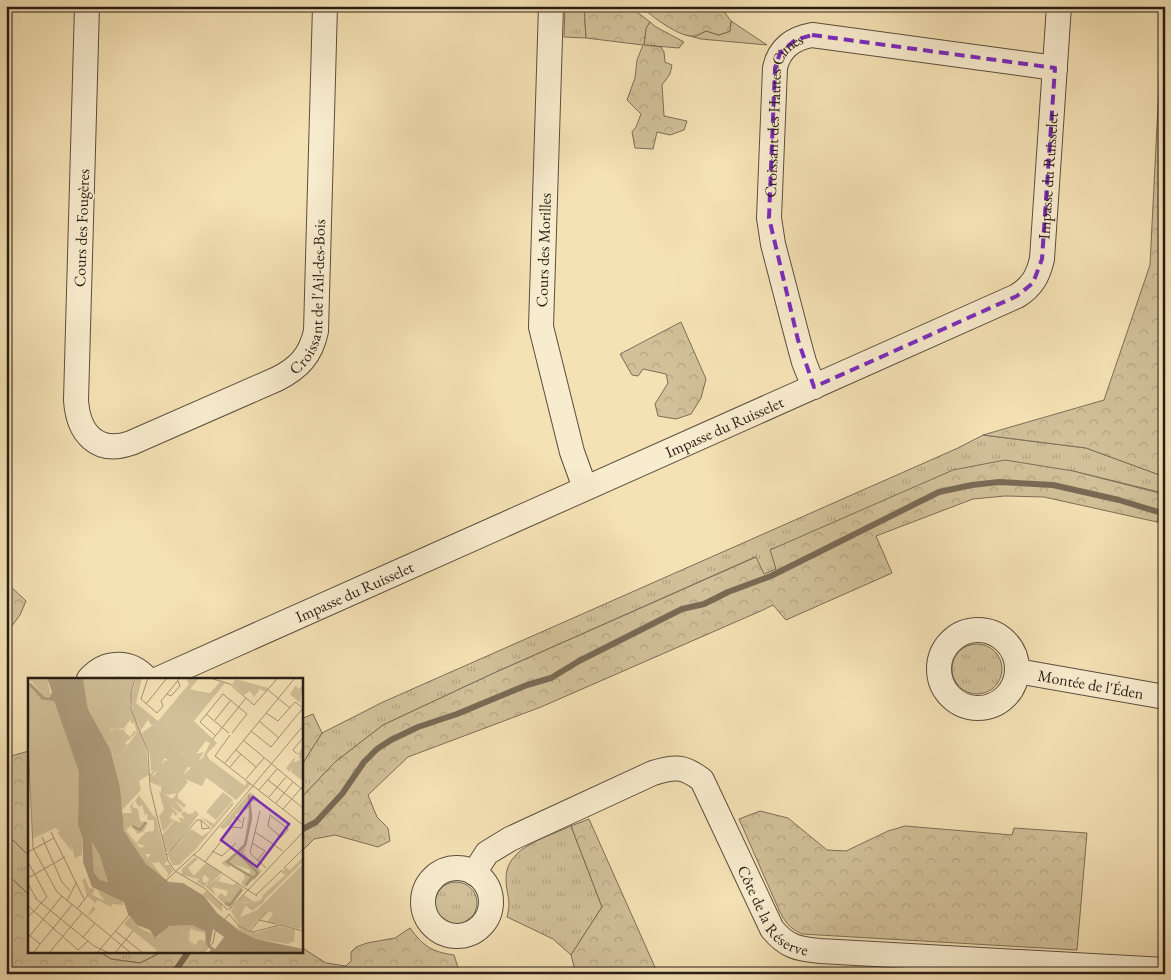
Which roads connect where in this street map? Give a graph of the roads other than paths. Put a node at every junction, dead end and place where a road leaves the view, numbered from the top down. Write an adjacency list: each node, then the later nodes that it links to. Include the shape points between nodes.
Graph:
1 (87, 6): 7 (street, Cours des Fougères, via 76,400 78,420)
2 (324, 6): 7 (street, Croissant de l'Ail-des-Bois, via 316,331 310,352 290,372 131,443 112,447)
3 (550, 6): 8 (street, Cours des Morilles, via 541,327 572,452)
4 (1059, 6): 5 (street, Impasse du Ruisselet)
5 (1055, 68): 6 (street, Impasse du Ruisselet, via 1042,259 1033,283 1017,296); 6 (street, Croissant des Hautes-Cimes, via 818,35 803,36 780,53 775,68 769,218 800,348)
6 (814, 387): 8 (street, Impasse du Ruisselet)
7 (96, 442)
8 (585, 488): 12 (street, Impasse du Ruisselet)
9 (1017, 672): 13 (street, Montée de l'Éden)
10 (90, 678): 11 (street, via 96,671 119,664 131,667)
11 (146, 678)
12 (160, 678)
13 (1165, 696)
14 (474, 873): 15 (street, Côte de la Réserve, via 488,853 510,839 653,773 678,768 692,772 702,780 772,929 780,939 791,946 820,951)
15 (989, 967): 16 (street, Côte de la Réserve)
16 (1165, 970)

